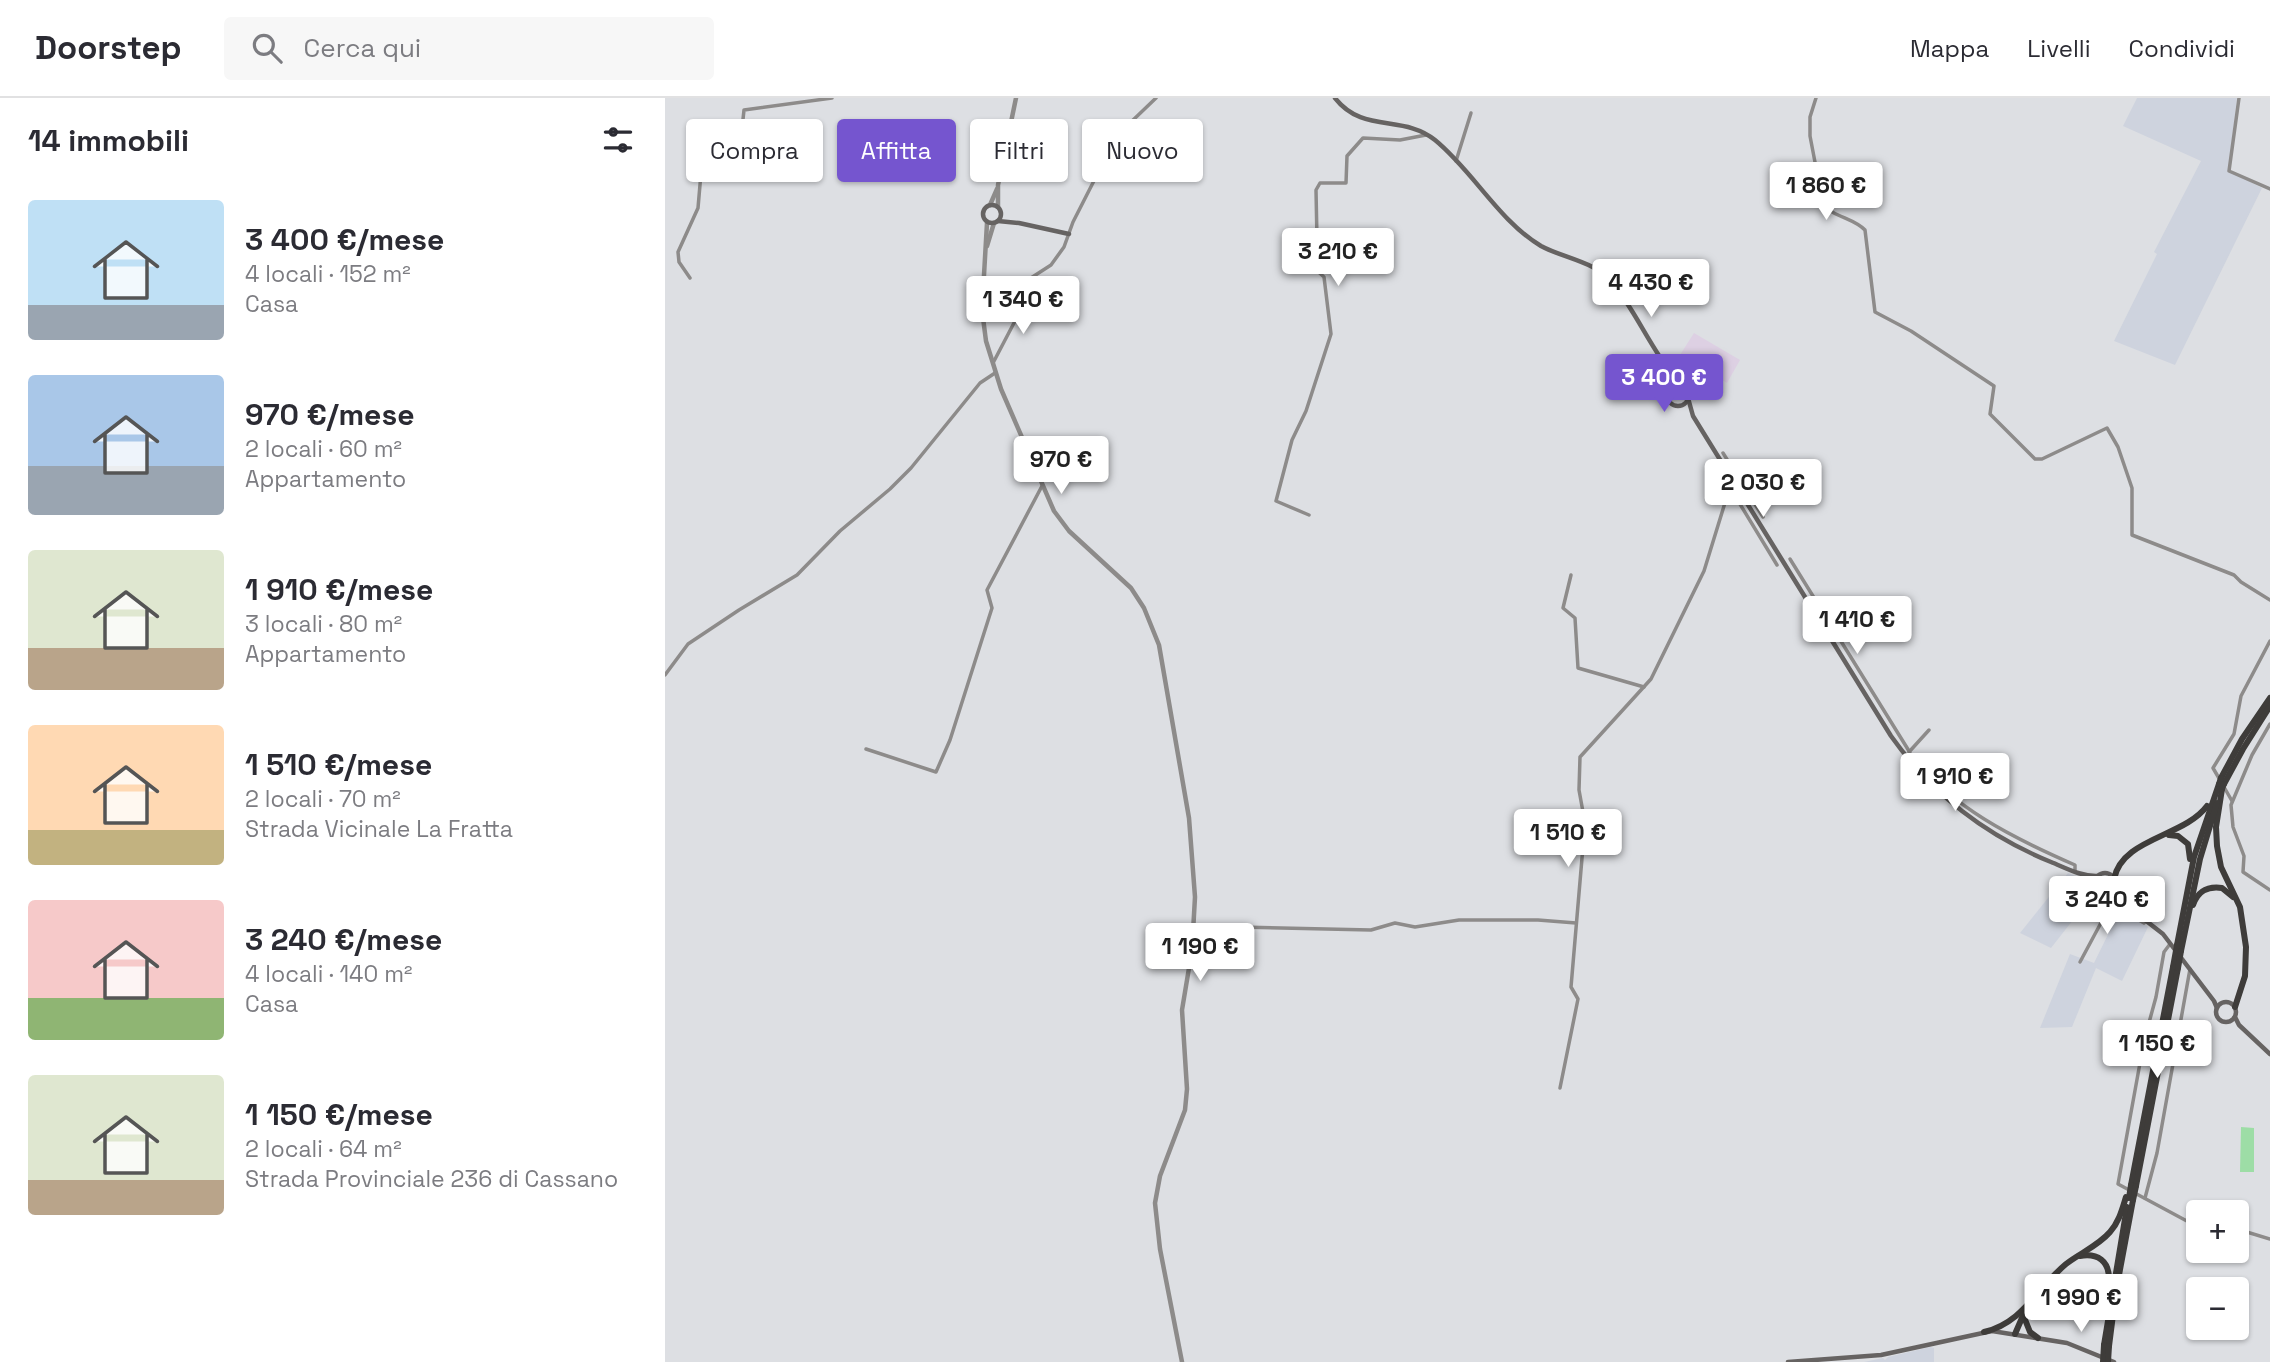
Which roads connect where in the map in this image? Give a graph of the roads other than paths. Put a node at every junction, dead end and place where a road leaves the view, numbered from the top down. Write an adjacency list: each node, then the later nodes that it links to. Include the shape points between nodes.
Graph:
1 (832, 98): 20 (street, via 744,110 740,147 703,150 698,208 678,253 678,262)
2 (1016, 98): 10 (street)
3 (1156, 98): 18 (street, via 1131,122 1101,167)
4 (1335, 98): 8 (main road, via 1359,118)
5 (1816, 98): 41 (street, via 1810,136 1823,204 1865,230 1873,310 1994,386 1990,414 2035,459 2107,428 2132,488 2132,535 2229,572)
6 (2239, 98): 11 (street, via 2229,171)
7 (1471, 113): 9 (street)
8 (1427, 134): 9 (main road); 36 (street, via 1400,140 1363,138 1347,156 1346,183 1317,185 1314,267 1324,277 1331,334 1292,440 1276,501)
9 (1456, 161): 24 (main road, via 1524,233 1609,278)
10 (998, 185): 12 (street); 13 (street)
11 (2270, 189)
12 (990, 205): 13 (main road); 16 (main road, via 983,211)
13 (998, 207): 14 (main road)
14 (1001, 214): 15 (main road); 17 (main road)
15 (996, 222): 16 (main road); 17 (main road); 19 (street)
16 (987, 223): 19 (street)
17 (1019, 223): 18 (main road)
18 (1069, 234): 22 (street, via 1051,265 1020,285)
19 (985, 254): 21 (street)
20 (690, 278)
21 (982, 282): 22 (street); 23 (street, via 983,320)
22 (1008, 305): 23 (street, via 1015,326)
23 (993, 363): 25 (street)
24 (1668, 370): 26 (main road); 27 (main road)
25 (995, 373): 33 (street); 44 (street, via 973,391 890,489 797,575 688,645)
26 (1681, 384): 27 (main road); 28 (main road)
27 (1672, 385): 29 (main road, via 1667,398)
28 (1688, 398): 29 (main road); 30 (main road)
29 (1680, 406): 30 (main road)
30 (1693, 416): 32 (main road)
31 (1723, 453): 35 (street)
32 (1732, 480): 34 (street); 35 (main road)
33 (1042, 486): 50 (street, via 987,590 992,608 936,772); 72 (street, via 1069,531 1131,588 1159,645 1188,818)
34 (1729, 486): 39 (street); 45 (street, via 1704,571)
35 (1744, 493): 37 (street); 42 (main road)
36 (1309, 515)
37 (1763, 517)
38 (1790, 559): 42 (street)
39 (1777, 565)
40 (1571, 575): 45 (street, via 1563,608 1575,618 1578,668)
41 (2270, 600)
42 (1821, 616): 51 (street); 57 (main road, via 1902,752 1943,797 1997,836)
43 (2270, 641): 53 (street, via 2241,696 2234,734 2213,768)
44 (665, 675)
45 (1644, 687): 71 (street, via 1580,757 1585,823)
46 (2270, 698): 52 (highway, via 2242,739)
47 (2270, 706): 52 (highway)
48 (2270, 724): 53 (street)
49 (1929, 730): 51 (street)
50 (866, 749)
51 (1909, 752): 57 (street, via 1971,810 2075,865)
52 (2222, 784): 54 (highway); 68 (highway, via 2217,846 2221,867); 73 (highway)
53 (2232, 800): 64 (street, via 2243,872)
54 (2211, 802): 55 (highway, via 2190,823); 69 (highway)
55 (2163, 835): 56 (highway, via 2139,847); 69 (highway, via 2178,836 2190,851)
56 (2117, 869): 58 (highway); 62 (highway)
57 (2075, 871): 59 (main road)
58 (2106, 874): 60 (main road); 62 (main road)
59 (2089, 876): 60 (main road); 61 (main road)
60 (2098, 876): 61 (main road)
61 (2095, 883): 65 (main road)
62 (2114, 883): 65 (main road, via 2111,891); 66 (main road)
63 (2087, 886): 67 (street)
64 (2270, 890)
65 (2104, 893): 66 (main road)
66 (2118, 898): 67 (street); 70 (main road)
67 (2113, 903): 70 (street, via 2144,923); 74 (street)
68 (2240, 907): 73 (highway, via 2222,888 2201,892); 77 (highway, via 2246,964)
69 (2183, 912): 73 (highway)
70 (2146, 920): 73 (main road)
71 (1576, 923): 72 (street, via 1459,920 1415,927 1395,923 1371,930); 86 (street, via 1571,987 1578,999)
72 (1194, 926): 100 (street, via 1182,1010 1185,1110 1160,1176 1155,1203)
73 (2176, 946): 75 (highway, bridge); 76 (main road); 88 (street, via 2164,952 2118,1181)
74 (2080, 962)
75 (2175, 968): 87 (highway); 87 (highway)
76 (2190, 969): 78 (main road); 88 (street)
77 (2236, 998): 79 (highway); 80 (highway)
78 (2214, 1001): 79 (main road); 81 (main road)
79 (2225, 1002): 80 (main road); 81 (main road)
80 (2235, 1007): 82 (main road)
81 (2217, 1008): 83 (main road, via 2218,1018)
82 (2235, 1016): 83 (main road); 84 (main road)
83 (2228, 1022): 84 (main road)
84 (2239, 1026): 85 (main road)
85 (2270, 1054)
86 (1560, 1088)
87 (2132, 1185): 89 (highway, bridge)
88 (2145, 1198): 90 (street)
89 (2129, 1199): 93 (highway, via 2110,1232); 96 (highway); 99 (highway)
90 (2186, 1220)
91 (2249, 1232): 92 (street)
92 (2270, 1239)
93 (2072, 1259): 94 (highway, via 2043,1286); 96 (highway, via 2091,1255 2109,1268)
94 (2023, 1314): 95 (highway); 97 (highway); 98 (highway)
95 (1984, 1332): 97 (main road); 101 (main road, via 1881,1355)
96 (2106, 1332): 99 (highway)
97 (2015, 1334): 98 (main road)
98 (2038, 1338): 103 (main road, via 2075,1346)
99 (2107, 1346): 102 (highway, bridge)
100 (1182, 1362)
101 (1788, 1362)
102 (2105, 1362)
103 (2114, 1362)

